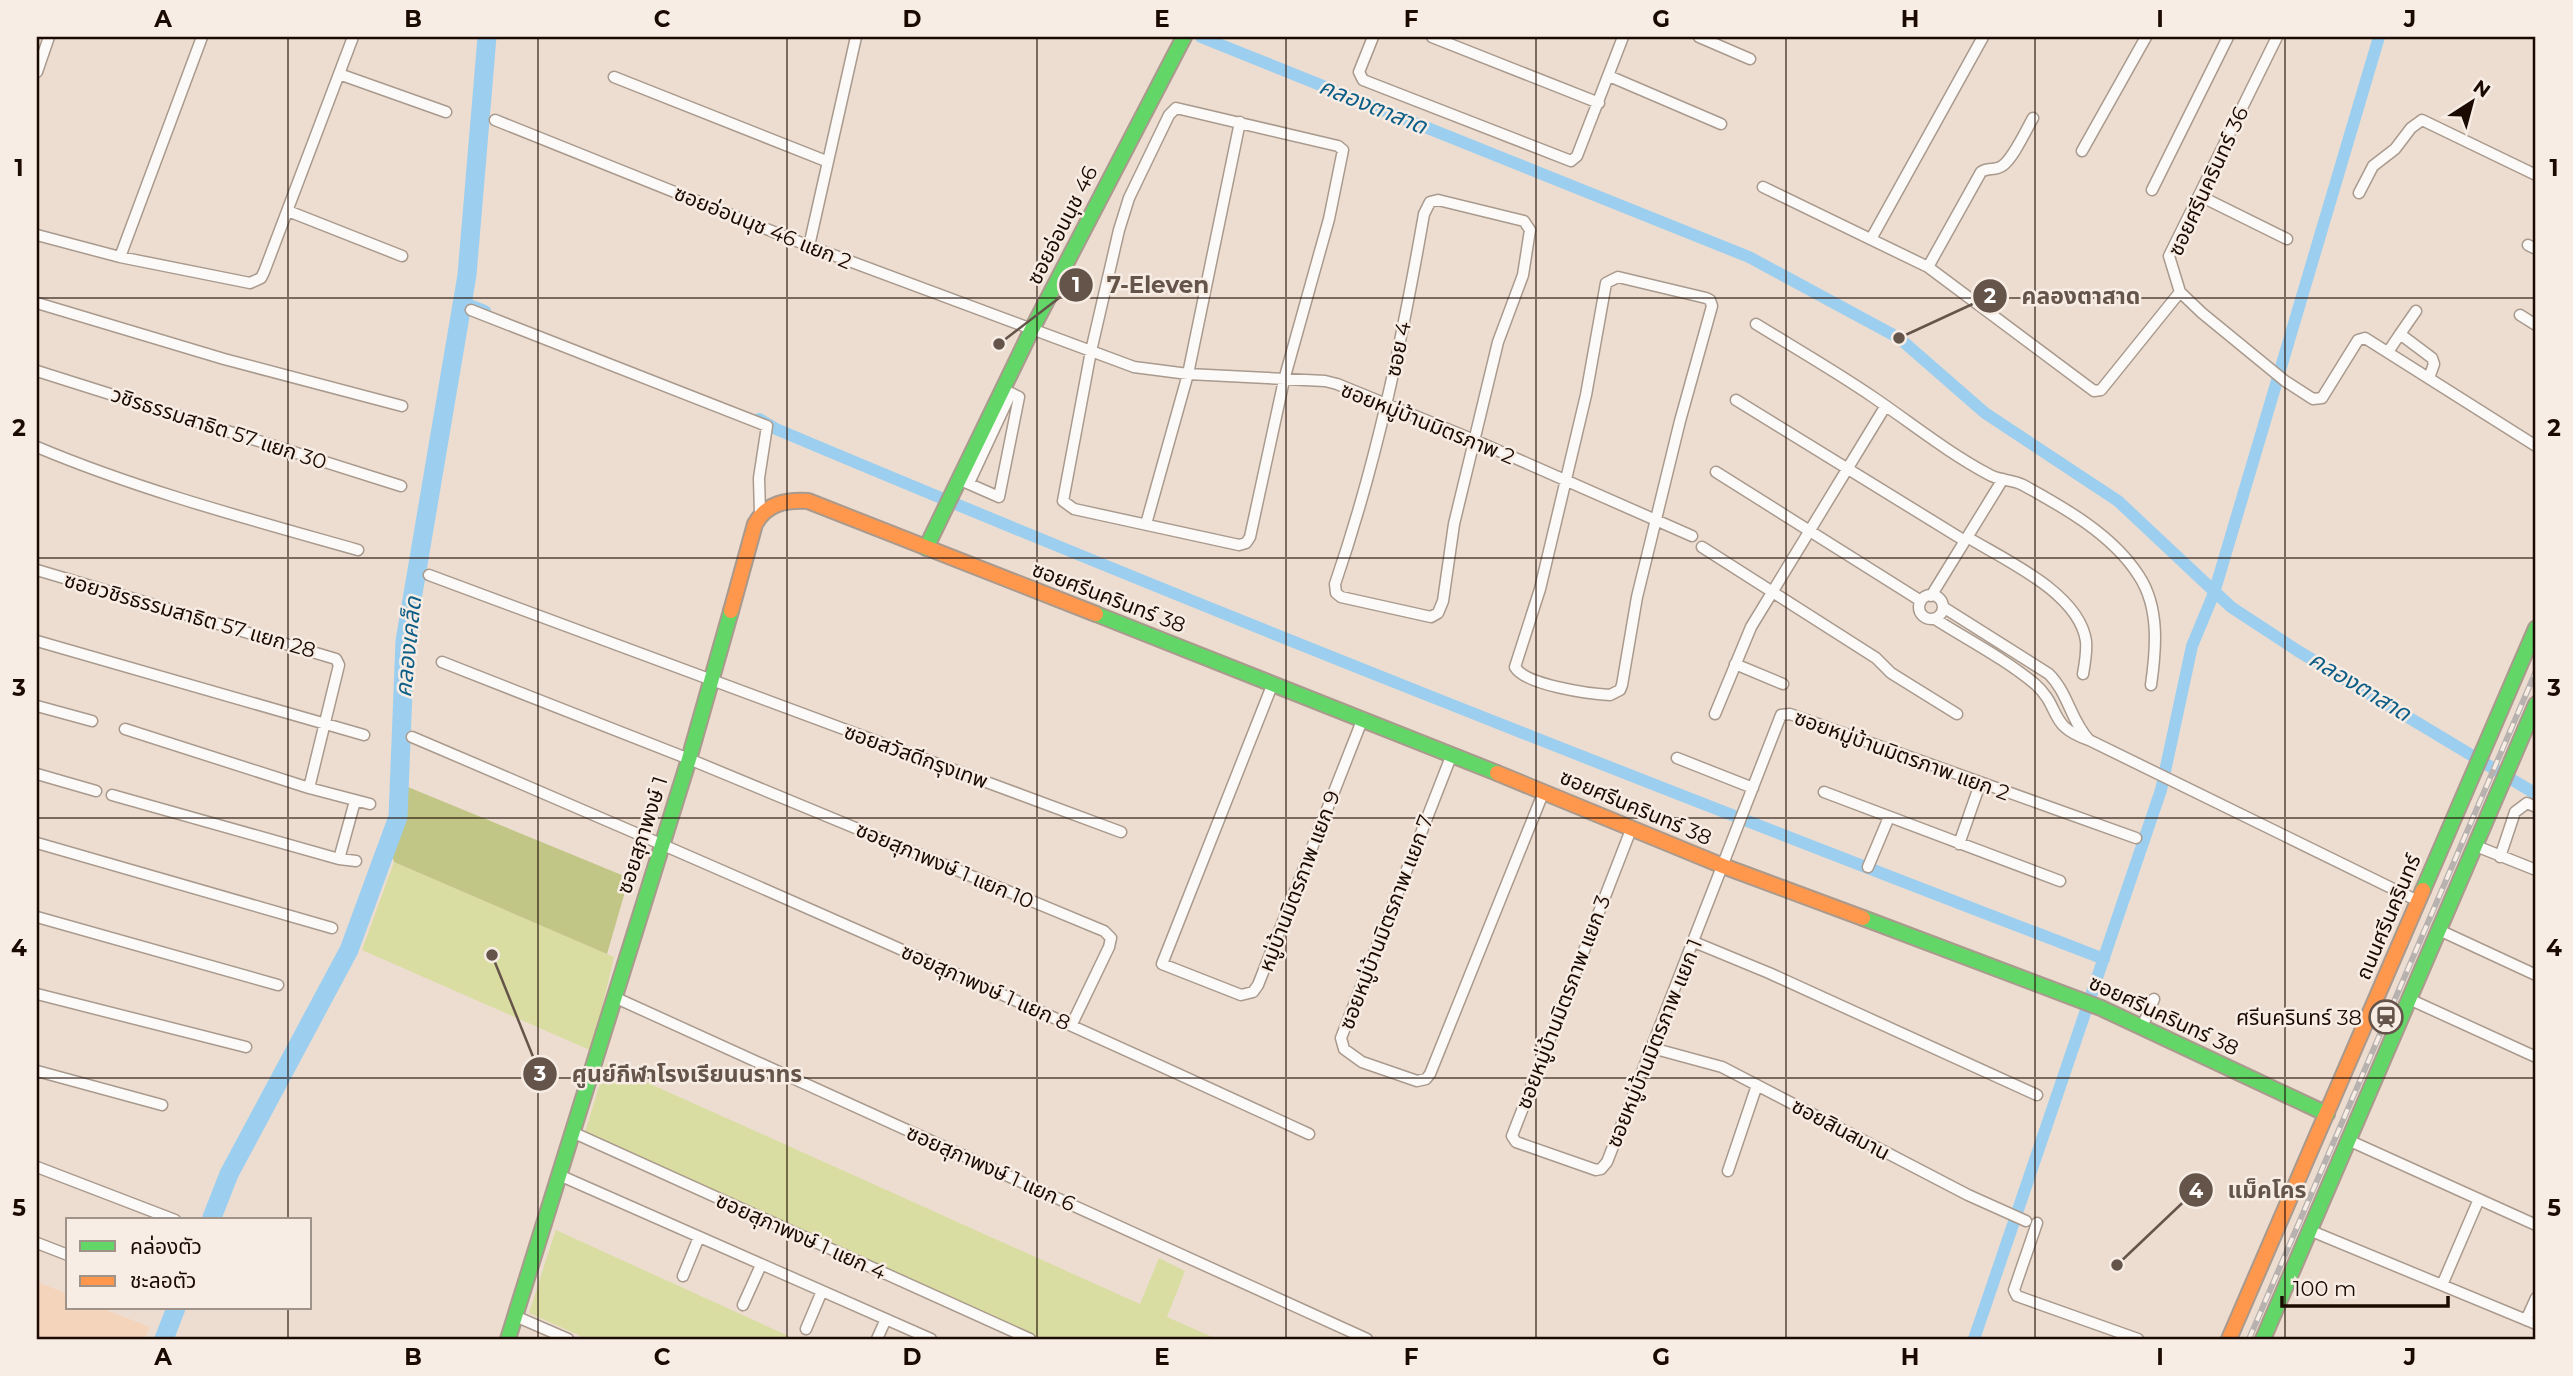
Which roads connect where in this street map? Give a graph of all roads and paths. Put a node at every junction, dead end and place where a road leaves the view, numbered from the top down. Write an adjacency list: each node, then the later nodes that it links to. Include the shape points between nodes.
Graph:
1 (49, 37): 15 (street)
2 (202, 37): 38 (street)
3 (353, 37): 16 (street)
4 (856, 37): 26 (street)
5 (1373, 37): 19 (street, via 1359,72 1363,80 1566,160 1577,156)
6 (1432, 37): 19 (street)
7 (1623, 37): 17 (street)
8 (1699, 37): 14 (street)
9 (1983, 37): 34 (street)
10 (2146, 37): 25 (street)
11 (2228, 37): 29 (street)
12 (2277, 37): 31 (street, ซอยศรีนครินทร์ 36)
13 (1184, 38): 47 (street, ซอยอ่อนนุช 46)
14 (1750, 59)
15 (37, 72)
16 (339, 74): 20 (street); 32 (street)
17 (1609, 76): 19 (street); 24 (street)
18 (614, 77): 26 (street)
19 (1599, 103)
20 (446, 112)
21 (2033, 118): 39 (street, via 2006,163 1981,172)
22 (495, 120): 36 (street, ซอยอ่อนนุช 46 แยก 2)
23 (1240, 122): 49 (street, via 1176,108 1170,115 1129,198); 52 (street); 54 (street, via 1343,150 1329,219)
24 (1721, 124)
25 (2082, 151)
26 (826, 162): 36 (street)
27 (2536, 175): 30 (street, via 2422,120 2373,166)
28 (1763, 187): 34 (street)
29 (2152, 190)
30 (2359, 193)
31 (2200, 196): 35 (street); 40 (street, ซอยศรีนครินทร์ 36, via 2169,256)
32 (288, 211): 37 (street); 38 (street, via 256,282)
33 (37, 235): 38 (street)
34 (1871, 239): 39 (street)
35 (2287, 239)
36 (809, 246): 47 (street, ซอยอ่อนนุช 46 แยก 2)
37 (402, 256)
38 (120, 257)
39 (1928, 267): 40 (street, via 2094,391 2101,390)
40 (2180, 292): 50 (street, ซอยศรีนครินทร์ 36, via 2285,381 2318,400 2358,340 2365,338)
41 (37, 303): 57 (street)
42 (471, 310): 68 (street, via 767,426 759,478)
43 (2416, 311): 48 (street)
44 (2520, 315): 46 (street)
45 (1756, 324): 58 (street)
46 (2536, 325)
47 (1031, 331): 49 (street, ซอยหมู่บ้านมิตรภาพ 2); 66 (street, ซอยอ่อนนุช 46)
48 (2400, 334): 50 (street); 53 (street, via 2432,358)
49 (1091, 351): 52 (street, ซอยหมู่บ้านมิตรภาพ 2, via 1134,367); 70 (street, via 1063,501 1074,509)
50 (2388, 352): 53 (street, ซอยศรีนครินทร์ 36)
51 (37, 371): 67 (street, วชิรธรรมสาธิต 57 แยก 30)
52 (1188, 374): 54 (street, ซอยหมู่บ้านมิตรภาพ 2); 70 (street)
53 (2429, 378): 60 (street, ซอยศรีนครินทร์ 36)
54 (1284, 380): 56 (street, ซอยหมู่บ้านมิตรภาพ 2, via 1325,381); 70 (street, via 1248,540 1239,545)
55 (1735, 400): 62 (street)
56 (1386, 403): 59 (street, ซอยหมู่บ้านมิตรภาพ 2); 59 (street, ซอย 4, via 1363,502 1335,584 1341,597 1431,617 1438,613); 59 (street, ซอย 4, via 1430,202 1438,200 1524,221 1530,230 1523,275 1498,342)
57 (402, 406)
58 (1885, 407): 62 (street); 64 (street, via 1988,475)
59 (1474, 440): 65 (street, ซอยหมู่บ้านมิตรภาพ 2)
60 (2536, 446)
61 (37, 447): 76 (street, via 254,521)
62 (1847, 468): 71 (street); 73 (street)
63 (1716, 472): 71 (street)
64 (2003, 479): 73 (street); 91 (street, via 2021,484 2090,526 2137,572 2156,631)
65 (1565, 481): 69 (street, ซอยหมู่บ้านมิตรภาพ 2); 69 (street, via 1540,589 1516,660 1524,676 1605,695 1620,690); 69 (street, via 1606,283 1618,277 1706,298 1712,310)
66 (960, 484): 66 (street, via 999,497 1019,397 1011,393); 75 (street, ซอยอ่อนนุช 46)
67 (401, 486)
68 (760, 514): 75 (street, via 776,502 808,501); 88 (street, ซอยสุภาพงษ์ 1)
69 (1657, 520): 72 (street, ซอยหมู่บ้านมิตรภาพ 2)
70 (1146, 524)
71 (1809, 530): 79 (street); 80 (street)
72 (1692, 536)
73 (1966, 539): 80 (street); 87 (street, via 2029,575 2071,609 2086,641)
74 (1702, 547): 79 (street)
75 (926, 548): 89 (street, ซอยศรีนครินทร์ 38)
76 (358, 550)
77 (37, 570): 98 (street, ซอยวชิรธรรมสาธิต 57 แยก 28, via 333,657 339,665)
78 (429, 575): 88 (street, ซอยสวัสดีกรุงเทพ)
79 (1772, 593): 86 (street); 95 (street)
80 (1926, 598): 81 (street, via 1939,599); 82 (street, via 1919,610)
81 (1943, 607): 82 (street); 102 (street, via 2049,674 2060,685)
82 (1934, 619): 102 (street, via 2034,684 2065,729)
83 (2536, 628): 132 (street, ถนนศรีนครินทร์)
84 (37, 641): 98 (street)
85 (442, 662): 105 (street)
86 (1735, 664): 90 (street); 94 (street)
87 (2083, 674)
88 (712, 681): 105 (street, ซอยสุภาพงษ์ 1); 119 (street, ซอยสวัสดีกรุงเทพ)
89 (1273, 683): 96 (street, ซอยศรีนครินทร์ 38); 96 (street, หมู่บ้านมิตรภาพ แยก 9, via 1162,964 1241,995 1258,985)
90 (1783, 684)
91 (2151, 685)
92 (2536, 704): 124 (street)
93 (37, 706): 97 (street)
94 (1714, 713)
95 (1957, 714)
96 (1363, 718): 103 (street, ซอยศรีนครินทร์ 38)
97 (93, 721)
98 (324, 723): 100 (street); 108 (street, ซอยวชิรธรรมสาธิต 57 แยก 28)
99 (125, 729): 108 (street)
100 (364, 735)
101 (412, 737): 122 (street, ซอยสุภาพงษ์ 1 แยก 8)
102 (2090, 740): 132 (street)
103 (1452, 754): 111 (street, ซอยศรีนครินทร์ 38); 111 (street, ซอยหมู่บ้านมิตรภาพ แยก 7, via 1341,1038 1349,1055 1382,1069 1417,1081 1430,1073)
104 (1676, 758): 109 (street)
105 (689, 759): 122 (street, ซอยสุภาพงษ์ 1); 143 (street, ซอยสุภาพงษ์ 1 แยก 10, via 1104,931 1111,938 1109,947)
106 (37, 774): 110 (street)
107 (1980, 784): 109 (street, ซอยหมู่บ้านมิตรภาพ แยก 2, via 1785,713 1778,719); 120 (street, ซอยหมู่บ้านมิตรภาพ แยก 2); 123 (street)
108 (309, 788): 114 (street)
109 (1753, 788): 128 (street, ซอยหมู่บ้านมิตรภาพ แยก 2)
110 (96, 791)
111 (1544, 791): 118 (street, ซอยศรีนครินทร์ 38)
112 (1824, 792): 117 (street)
113 (112, 795): 126 (street)
114 (355, 801): 115 (street); 126 (street)
115 (370, 804)
116 (2536, 807): 125 (street, via 2527,803 2515,812)
117 (1889, 817): 123 (street); 129 (street)
118 (1632, 827): 128 (street, ซอยศรีนครินทร์ 38); 156 (street, ซอยหมู่บ้านมิตรภาพ แยก 3, via 1512,1131 1516,1142)
119 (1121, 832)
120 (2136, 838)
121 (37, 843): 134 (street)
122 (662, 843): 140 (street, ซอยสุภาพงษ์ 1); 143 (street, ซอยสุภาพงษ์ 1 แยก 8)
123 (1959, 844): 131 (street)
124 (2476, 846): 125 (street); 135 (street)
125 (2500, 857): 130 (street)
126 (339, 859): 127 (street)
127 (356, 861)
128 (1723, 866): 136 (street, ซอยหมู่บ้านมิตรภาพ แยก 1); 144 (street, ซอยศรีนครินทร์ 38, via 2081,999)
129 (1868, 867)
130 (2536, 870)
131 (2060, 881)
132 (2418, 901): 152 (street, ถนนศรีนครินทร์)
133 (37, 916): 138 (street)
134 (332, 928)
135 (2439, 930): 137 (street); 142 (street)
136 (1694, 942): 146 (street, ซอยหมู่บ้านมิตรภาพ แยก 1); 150 (street)
137 (2536, 975)
138 (278, 985)
139 (37, 994): 145 (street)
140 (614, 997): 153 (street, ซอยสุภาพงษ์ 1); 184 (street, ซอยสุภาพงษ์ 1 แยก 6)
141 (2154, 999): 144 (street)
142 (2409, 999): 147 (street); 155 (street)
143 (1072, 1024): 154 (street, ซอยสุภาพงษ์ 1 แยก 8)
144 (2142, 1027): 152 (street, ซอยศรีนครินทร์ 38)
145 (246, 1048)
146 (1652, 1048): 149 (street, ซอยสินสมาน, via 1710,1063); 156 (street, ซอยหมู่บ้านมิตรภาพ แยก 1, via 1604,1166 1596,1170)
147 (2536, 1057)
148 (37, 1071): 151 (street)
149 (1757, 1085): 158 (street); 162 (street, ซอยสินสมาน)
150 (2037, 1095)
151 (162, 1105)
152 (2327, 1114): 186 (street, ถนนศรีนครินทร์)
153 (572, 1132): 159 (street, ซอยสุภาพงษ์ 1); 183 (street, ซอยสุภาพงษ์ 1 แยก 4)
154 (1309, 1134)
155 (2348, 1140): 160 (street); 165 (street)
156 (1551, 1155)
157 (37, 1167): 161 (street)
158 (1728, 1171)
159 (559, 1175): 166 (street); 175 (street, ซอยสุภาพงษ์ 1)
160 (2479, 1199): 164 (street); 171 (street)
161 (170, 1218)
162 (2026, 1221)
163 (2037, 1223): 185 (street, via 2014,1290 2017,1296)
164 (2536, 1225)
165 (2309, 1230): 171 (street); 187 (street)
166 (699, 1237): 169 (street); 170 (street)
167 (37, 1243): 168 (street)
168 (66, 1254)
169 (761, 1265): 172 (street); 174 (street)
170 (683, 1276)
171 (2442, 1285): 177 (street)
172 (822, 1291): 176 (street); 178 (street)
173 (2536, 1298): 177 (street)
174 (743, 1305)
175 (515, 1316): 179 (street, ซอยสุภาพงษ์ 1); 180 (street)
176 (886, 1320): 181 (street); 182 (street)
177 (2531, 1322)
178 (806, 1329)
179 (508, 1339)
180 (568, 1339)
181 (877, 1339)
182 (931, 1339)
183 (1030, 1339)
184 (1367, 1339)
185 (2138, 1339)
186 (2230, 1339)
187 (2263, 1339)

